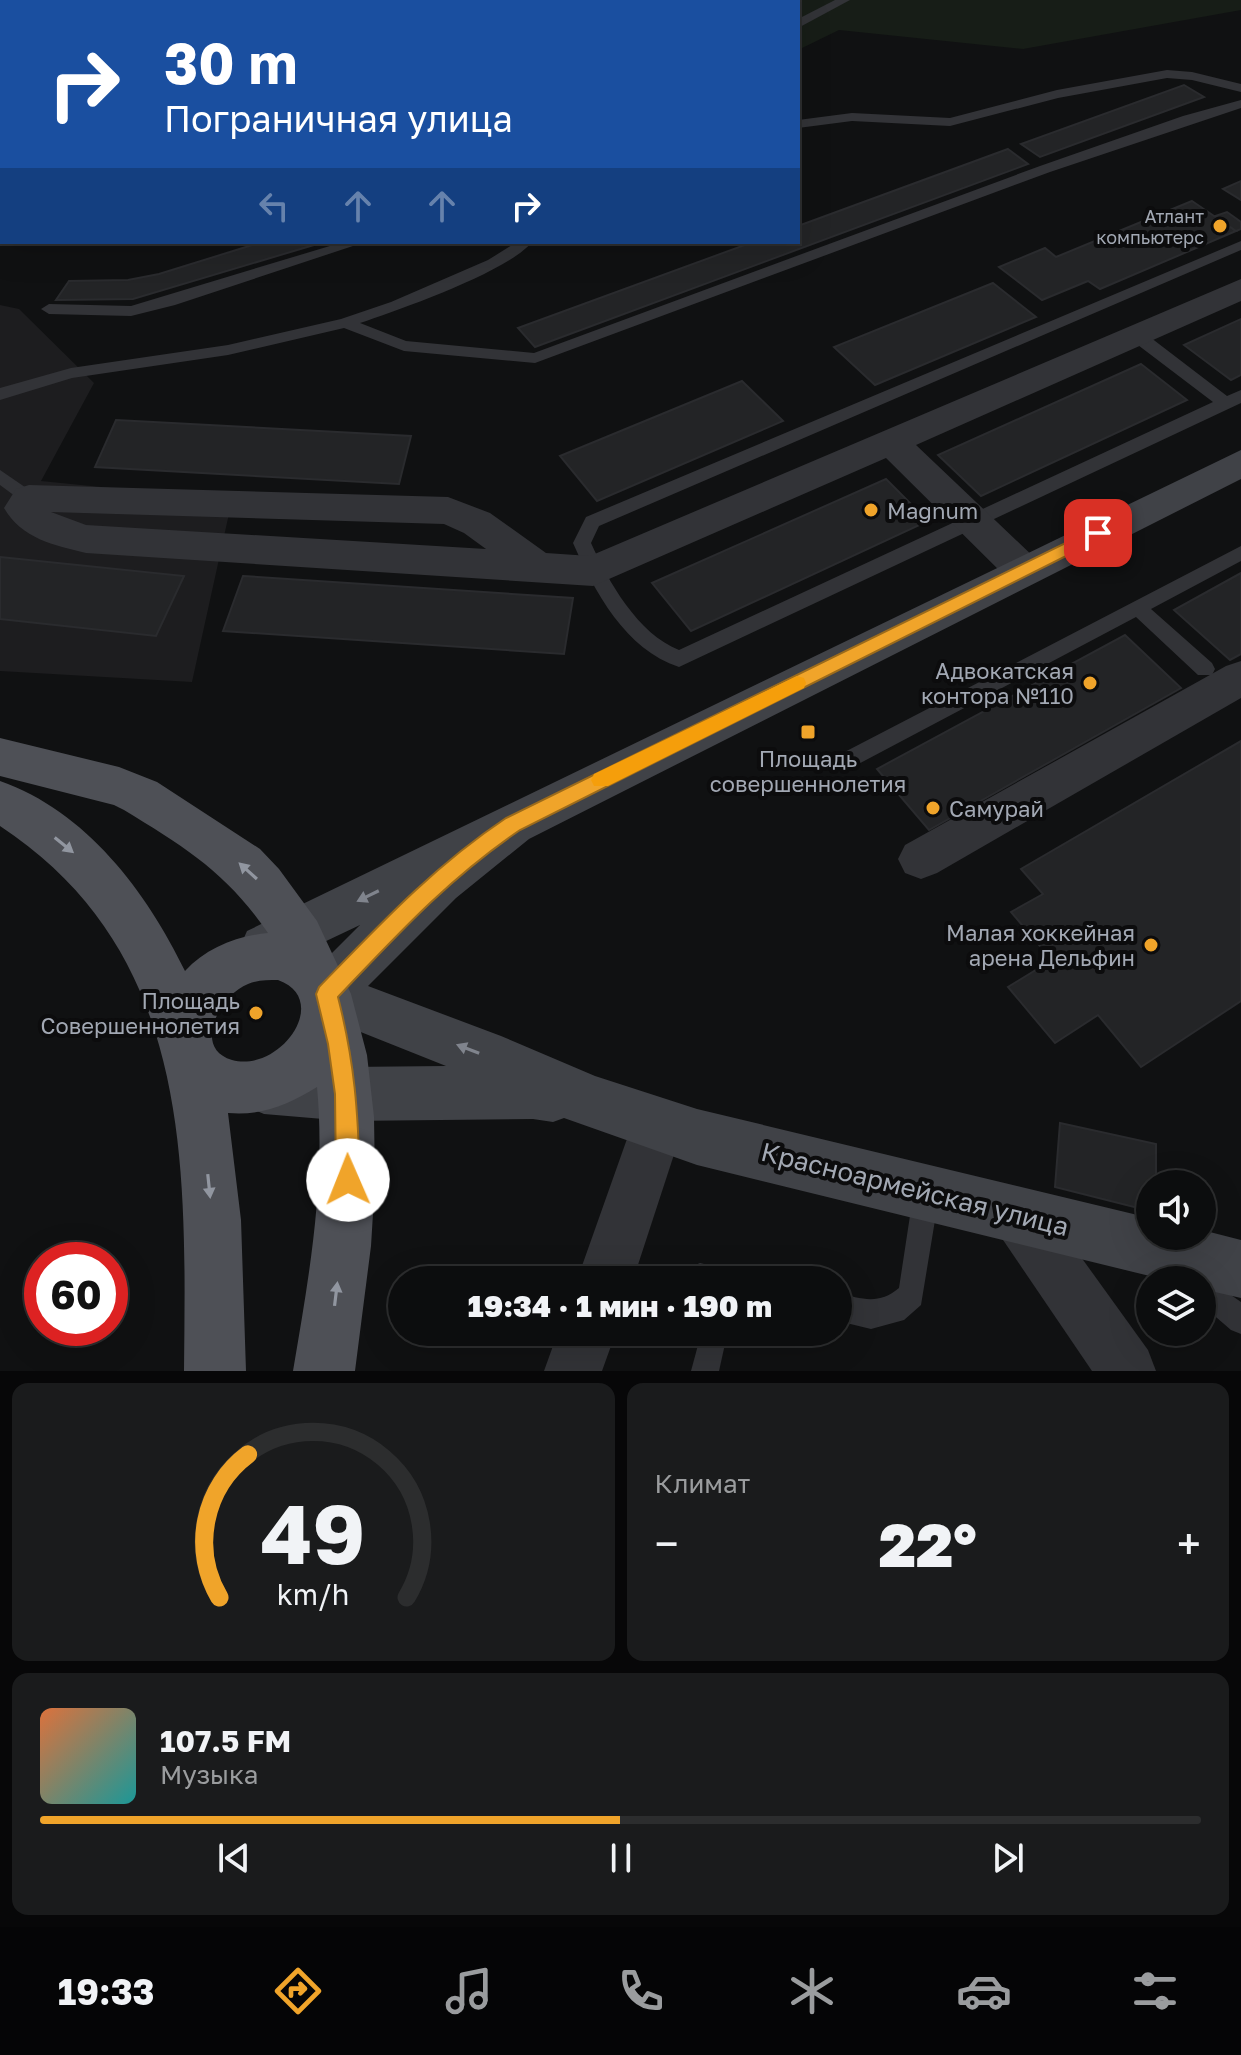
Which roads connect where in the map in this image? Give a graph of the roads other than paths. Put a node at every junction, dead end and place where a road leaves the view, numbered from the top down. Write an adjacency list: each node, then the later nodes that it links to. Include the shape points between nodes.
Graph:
1 (844, 0): 2 (lane)
2 (800, 23)
3 (1241, 88): 5 (lane, via 1167,74 1071,91 950,122 852,117)
4 (1241, 104): 11 (lane, via 1059,164 535,358 404,346)
5 (800, 124)
6 (352, 244): 10 (lane, via 131,311)
7 (523, 244): 11 (lane, via 493,263)
8 (1241, 245): 22 (lane, via 592,522 582,543)
9 (1241, 289): 12 (street)
10 (49, 309)
11 (345, 323): 13 (lane, via 228,350 71,373)
12 (1136, 335): 14 (lane); 15 (street)
13 (0, 394)
14 (1233, 400): 18 (lane)
15 (890, 441): 18 (street); 22 (street)
16 (1241, 463): 21 (main road)
17 (14, 487): 20 (street, via 448,511 477,523); 20 (street, via 31,520 86,539)
18 (973, 521): 21 (street); 22 (lane, via 679,659 653,647)
19 (1241, 553): 23 (lane)
20 (537, 567): 22 (street)
21 (1023, 570): 28 (main road)
22 (593, 571)
23 (1137, 607): 24 (lane); 26 (lane)
24 (1223, 673): 29 (street)
25 (0, 757): 30 (main road, one-way to 25, via 262,883 217,843 127,789)
26 (842, 763)
27 (0, 801): 33 (main road, one-way to 33, via 36,822 91,867 134,922 167,986)
28 (513, 824): 30 (main road, one-way to 30); 32 (main road, via 466,855 424,893)
29 (921, 859)
30 (295, 932): 31 (main road); 32 (main road)
31 (241, 960): 32 (main road, via 279,955 307,966); 33 (main road, via 210,978 195,997 186,1024)
32 (326, 994): 34 (main road, via 327,1024 317,1049 291,1075); 35 (main road); 36 (main road, Красноармейская улица, one-way to 32)
33 (189, 1049): 34 (main road, via 203,1073 229,1087); 47 (main road, one-way to 47, via 213,1229)
34 (264, 1087): 35 (main road, Красноармейская улица)
35 (347, 1094): 36 (main road, Красноармейская улица, via 533,1092); 48 (main road, one-way to 35, via 348,1180)
36 (591, 1102): 37 (main road, Красноармейская улица)
37 (658, 1124): 38 (main road, Красноармейская улица); 41 (street)
38 (926, 1190): 39 (main road, Красноармейская улица); 44 (lane, via 911,1295 894,1310 871,1315)
39 (1018, 1215): 40 (main road, Красноармейская улица); 50 (street)
40 (1172, 1264): 42 (main road, Красноармейская улица)
41 (610, 1266)
42 (1241, 1269)
43 (1216, 1299): 45 (lane)
44 (852, 1310)
45 (1241, 1320)
46 (582, 1346): 49 (street)
47 (215, 1371)
48 (324, 1371)
49 (573, 1371)
50 (1127, 1371)

